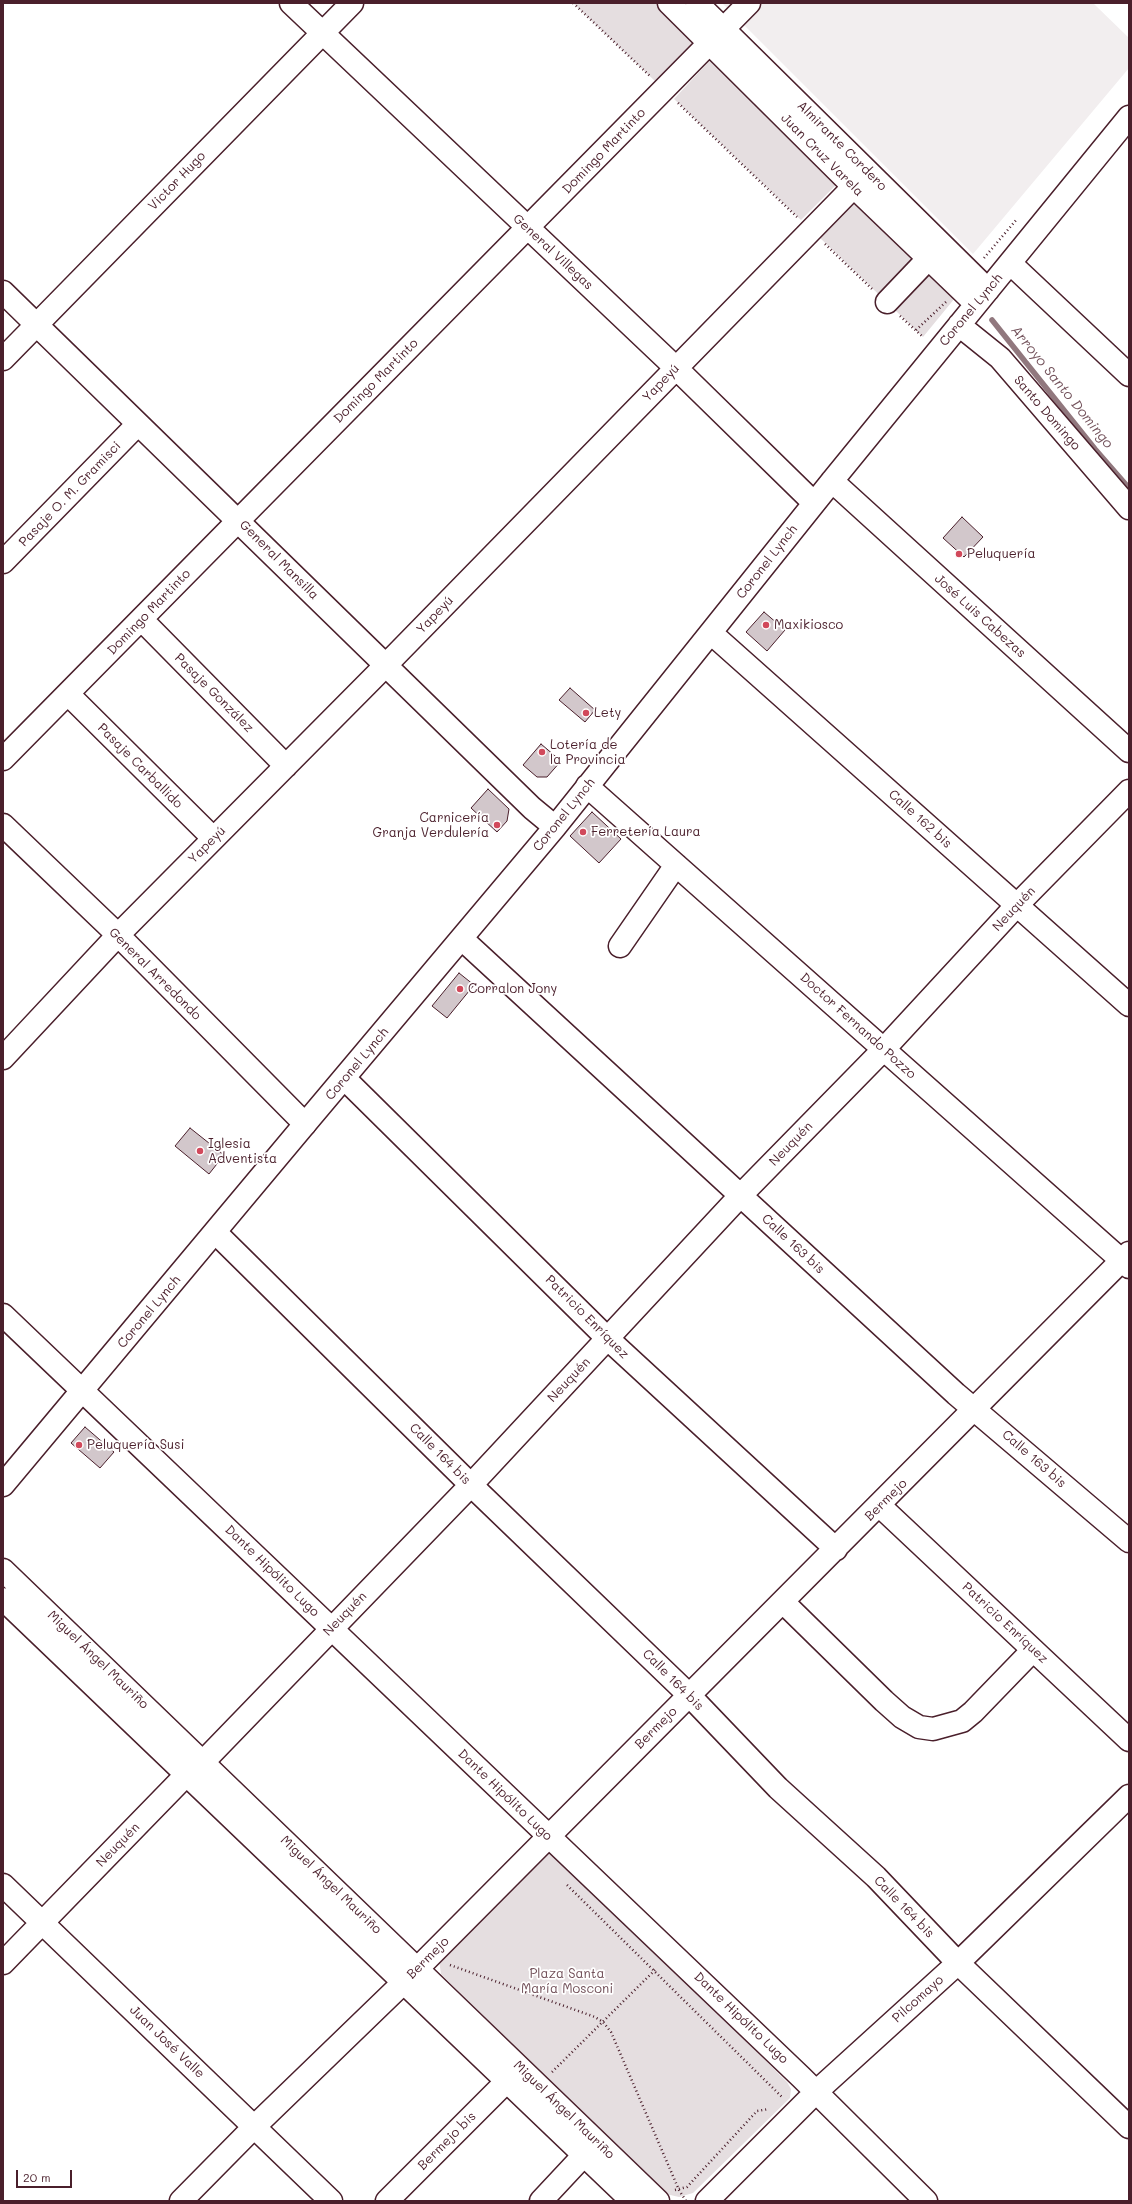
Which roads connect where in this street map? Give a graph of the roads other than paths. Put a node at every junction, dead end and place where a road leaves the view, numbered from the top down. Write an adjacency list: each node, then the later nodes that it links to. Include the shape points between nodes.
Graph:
1 (291, 3): 6 (street, General Villegas)
2 (352, 3): 6 (street, Victor Hugo)
3 (669, 3): 7 (street, Juan Cruz Varela)
4 (697, 3): 7 (street)
5 (749, 3): 7 (street, Domingo Martinto)
6 (322, 33): 10 (street, General Villegas); 16 (street, Victor Hugo)
7 (717, 36): 9 (street, Juan Cruz Varela); 10 (street, Domingo Martinto)
8 (1129, 117): 12 (street, Coronel Lynch)
9 (860, 179): 11 (street, Juan Cruz Varela); 14 (street, Almirante Cordero); 19 (street, Yapeyú)
10 (528, 228): 19 (street, General Villegas); 25 (street, Domingo Martinto)
11 (928, 260): 14 (street, Juan Cruz Varela); 15 (street)
12 (1010, 263): 14 (street, Coronel Lynch); 20 (street)
13 (3, 292): 16 (street, General Mansilla)
14 (982, 297): 17 (street, Coronel Lynch)
15 (887, 302)
16 (36, 324): 18 (street, Victor Hugo); 21 (street, General Mansilla)
17 (959, 325): 22 (street, Coronel Lynch); 24 (street, Santo Domingo, via 1000,358)
18 (3, 359)
19 (676, 368): 23 (street, General Villegas); 29 (street, Yapeyú)
20 (1129, 375)
21 (137, 425): 25 (street, General Mansilla); 26 (street, Pasaje O. M. Gramisci)
22 (832, 480): 23 (street, Coronel Lynch); 31 (street, José Luis Cabezas)
23 (814, 503): 28 (street, Coronel Lynch)
24 (1129, 508)
25 (238, 520): 27 (street, Domingo Martinto); 29 (street, General Mansilla)
26 (3, 562)
27 (142, 620): 30 (street, Domingo Martinto); 33 (street, Pasaje González)
28 (711, 633): 34 (street, Coronel Lynch); 40 (street, Calle 162 bis)
29 (386, 666): 33 (street, Yapeyú); 37 (street, General Mansilla, via 532,808)
30 (68, 694): 32 (street, Domingo Martinto); 38 (street, Pasaje Carballido)
31 (1129, 751)
32 (3, 759)
33 (286, 766): 38 (street, Yapeyú)
34 (587, 786): 37 (street, Coronel Lynch); 39 (street, Doctor Fernando Pozzo)
35 (1129, 791): 40 (street, Neuquén)
36 (3, 825): 41 (street, General Arredondo)
37 (555, 827): 42 (street, Coronel Lynch)
38 (213, 838): 41 (street, Yapeyú)
39 (676, 865): 43 (street); 45 (street, Doctor Fernando Pozzo)
40 (1017, 905): 44 (street, Calle 162 bis); 45 (street, Neuquén)
41 (118, 935): 46 (street, Yapeyú); 48 (street, General Arredondo)
42 (462, 940): 47 (street, Coronel Lynch); 49 (street, Calle 163 bis)
43 (620, 946)
44 (1129, 1005)
45 (884, 1049): 49 (street, Neuquén); 51 (street, Doctor Fernando Pozzo)
46 (3, 1058)
47 (345, 1079): 48 (street, Coronel Lynch); 53 (street, Patricio Enríquez)
48 (306, 1124): 50 (street, Coronel Lynch)
49 (740, 1196): 53 (street, Neuquén); 55 (street, Calle 163 bis, via 950,1389)
50 (216, 1233): 54 (street, Coronel Lynch); 57 (street, Calle 164 bis)
51 (1127, 1260): 55 (street, Bermejo)
52 (3, 1315): 54 (street, Dante Hipólito Lugo)
53 (607, 1338): 57 (street, Neuquén); 60 (street, Patricio Enríquez)
54 (84, 1391): 56 (street, Coronel Lynch); 64 (street, Dante Hipólito Lugo)
55 (975, 1408): 58 (street, Bermejo); 59 (street, Calle 163 bis)
56 (3, 1485)
57 (471, 1485): 64 (street, Neuquén); 66 (street, Calle 164 bis)
58 (880, 1506): 60 (street, Bermejo); 65 (street, Patricio Enríquez)
59 (1129, 1541)
60 (836, 1549): 63 (street, Bermejo)
61 (3, 1570): 68 (street, Miguel Ángel Mauriño)
62 (3, 1599): 68 (street, Miguel Ángel Mauriño)
63 (783, 1602): 65 (street, via 884,1701 902,1717 919,1727 933,1729 962,1721); 66 (street, Bermejo)
64 (331, 1628): 68 (street, Neuquén); 70 (street, Dante Hipólito Lugo)
65 (1033, 1650): 67 (street, Patricio Enríquez)
66 (689, 1695): 70 (street, Bermejo); 73 (street, Calle 164 bis, via 778,1788 876,1877)
67 (1129, 1740)
68 (195, 1768): 72 (street, Neuquén); 75 (street, Miguel Ángel Mauriño)
69 (1129, 1796): 73 (street, Pilcomayo)
70 (548, 1837): 75 (street, Bermejo); 77 (street, Dante Hipólito Lugo)
71 (3, 1885): 72 (street, Juan José Valle)
72 (42, 1922): 74 (street, Neuquén); 78 (street, Juan José Valle)
73 (958, 1963): 77 (street, Pilcomayo); 79 (street, Calle 164 bis)
74 (3, 1964)
75 (411, 1975): 76 (street, Miguel Ángel Mauriño); 78 (street, Bermejo); 81 (street, Miguel Ángel Mauriño, via 546,2074)
76 (507, 2081): 80 (street, Miguel Ángel Mauriño); 84 (street, Bermejo bis)
77 (809, 2084): 87 (street, Pilcomayo, via 786,2105); 88 (street, Dante Hipólito Lugo)
78 (255, 2126): 82 (street, Bermejo); 83 (street, Juan José Valle)
79 (1129, 2127)
80 (584, 2155): 85 (street); 86 (street, Miguel Ángel Mauriño)
81 (664, 2194)
82 (181, 2201)
83 (330, 2201)
84 (387, 2201)
85 (541, 2201)
86 (632, 2201)
87 (707, 2201)
88 (926, 2201)

